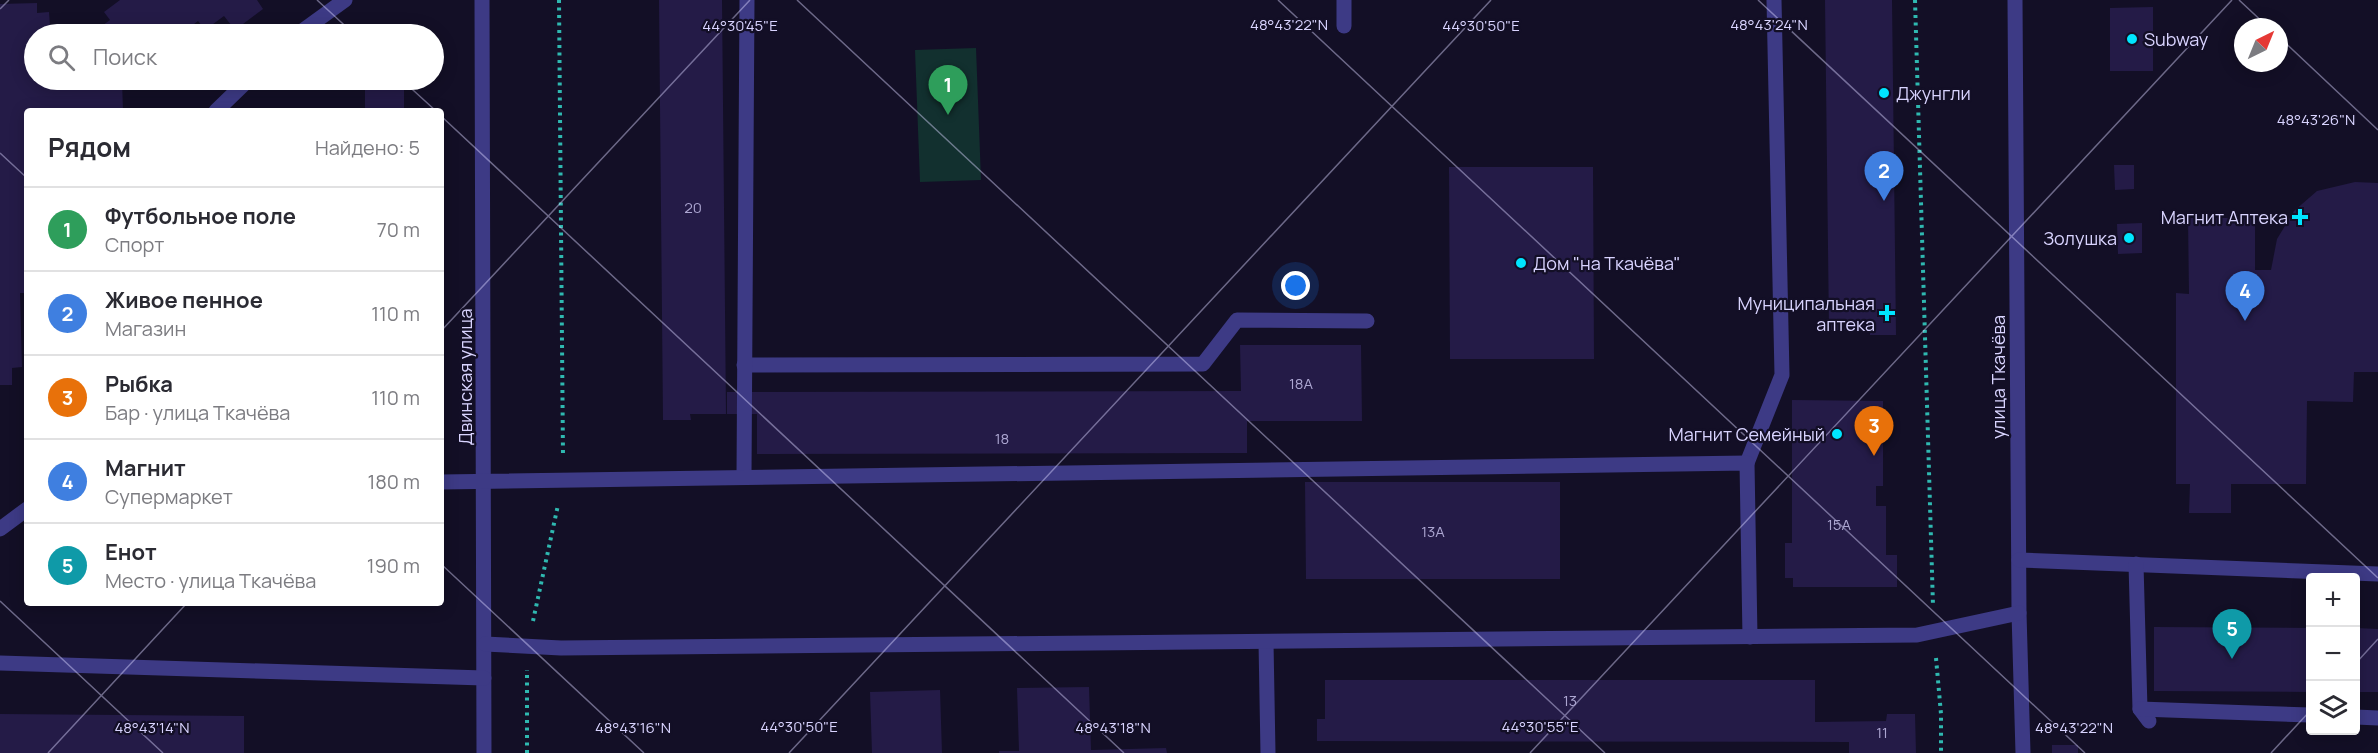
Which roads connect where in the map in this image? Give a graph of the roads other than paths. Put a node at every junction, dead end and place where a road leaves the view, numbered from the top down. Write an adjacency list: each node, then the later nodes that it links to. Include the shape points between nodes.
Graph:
1 (345, 0): 7 (street)
2 (482, 0): 16 (street, Двинская улица)
3 (747, 0): 12 (street)
4 (1344, 0): 8 (street)
5 (1774, 0): 13 (street, via 1782,375)
6 (2015, 0): 19 (street, улица Ткачёва)
7 (312, 24)
8 (1344, 26)
9 (238, 90): 10 (street)
10 (219, 108)
11 (1367, 321): 12 (street, via 1237,320 1203,364)
12 (744, 364): 14 (street)
13 (1748, 463): 14 (street); 23 (street)
14 (744, 476): 16 (street)
15 (444, 482): 16 (street)
16 (485, 482): 25 (street, Двинская улица)
17 (24, 511): 18 (street)
18 (0, 529)
19 (2019, 560): 20 (street); 22 (street, улица Ткачёва)
20 (2136, 564): 21 (street); 28 (street, via 2144,715)
21 (2378, 574)
22 (2019, 613): 23 (street, via 1917,635); 33 (street, улица Ткачёва)
23 (1750, 637): 24 (street)
24 (1266, 642): 25 (street, via 561,648); 32 (street)
25 (485, 644): 27 (street, Двинская улица)
26 (0, 663): 27 (street)
27 (484, 678): 31 (street, Двинская улица)
28 (2306, 716)
29 (2360, 717): 30 (street)
30 (2378, 718)
31 (484, 753)
32 (1268, 753)
33 (2023, 753)

